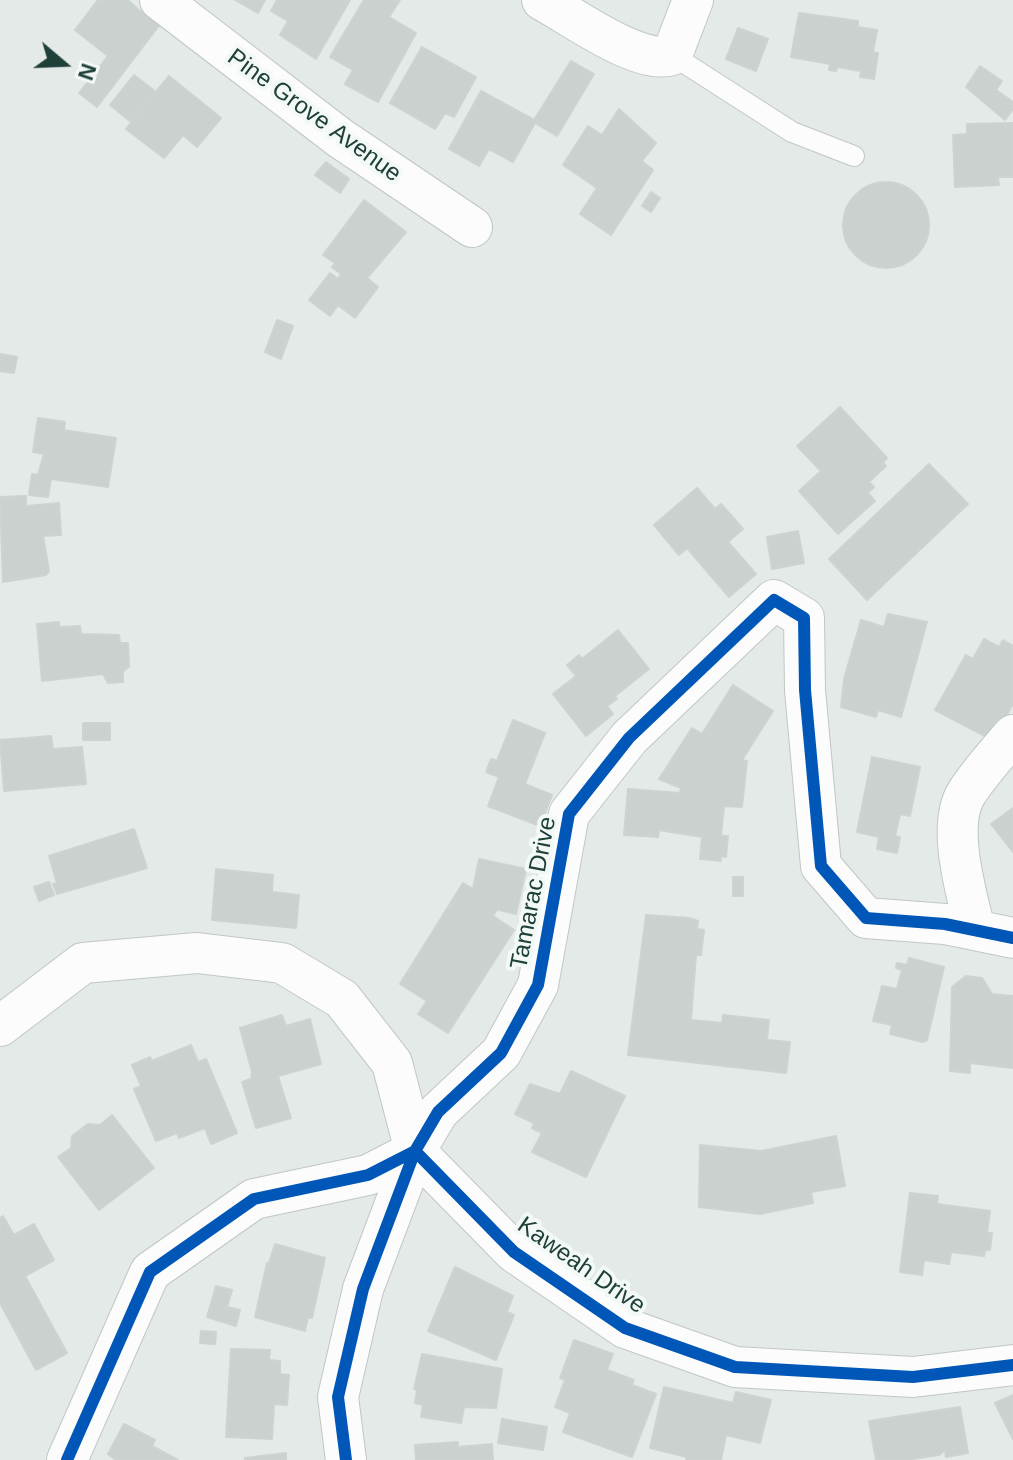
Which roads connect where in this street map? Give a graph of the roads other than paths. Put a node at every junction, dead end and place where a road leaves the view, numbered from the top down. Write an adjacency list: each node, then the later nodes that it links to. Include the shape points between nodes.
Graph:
1 (160, 0): 6 (street, Pine Grove Avenue, via 340,138)
2 (542, 0): 4 (street, via 632,50)
3 (693, 0): 4 (street)
4 (666, 58): 5 (lane, via 792,132)
5 (854, 156)
6 (472, 227)
7 (1013, 735): 8 (street, via 964,797 958,827 961,872)
8 (994, 934): 10 (street, Tamarac Drive, via 866,918 821,866 804,618 774,600 629,738 569,814 538,985 501,1053 438,1112)
9 (0, 1026): 10 (street, via 83,963 197,953 282,963 342,999 392,1063)
10 (415, 1151): 11 (street, Kaweah Drive, via 514,1252 625,1328 735,1367 913,1377); 12 (street, via 368,1175 254,1199 150,1272); 13 (street, Tamarac Drive, via 363,1289 338,1397)
11 (1013, 1365)
12 (67, 1460)
13 (346, 1460)

